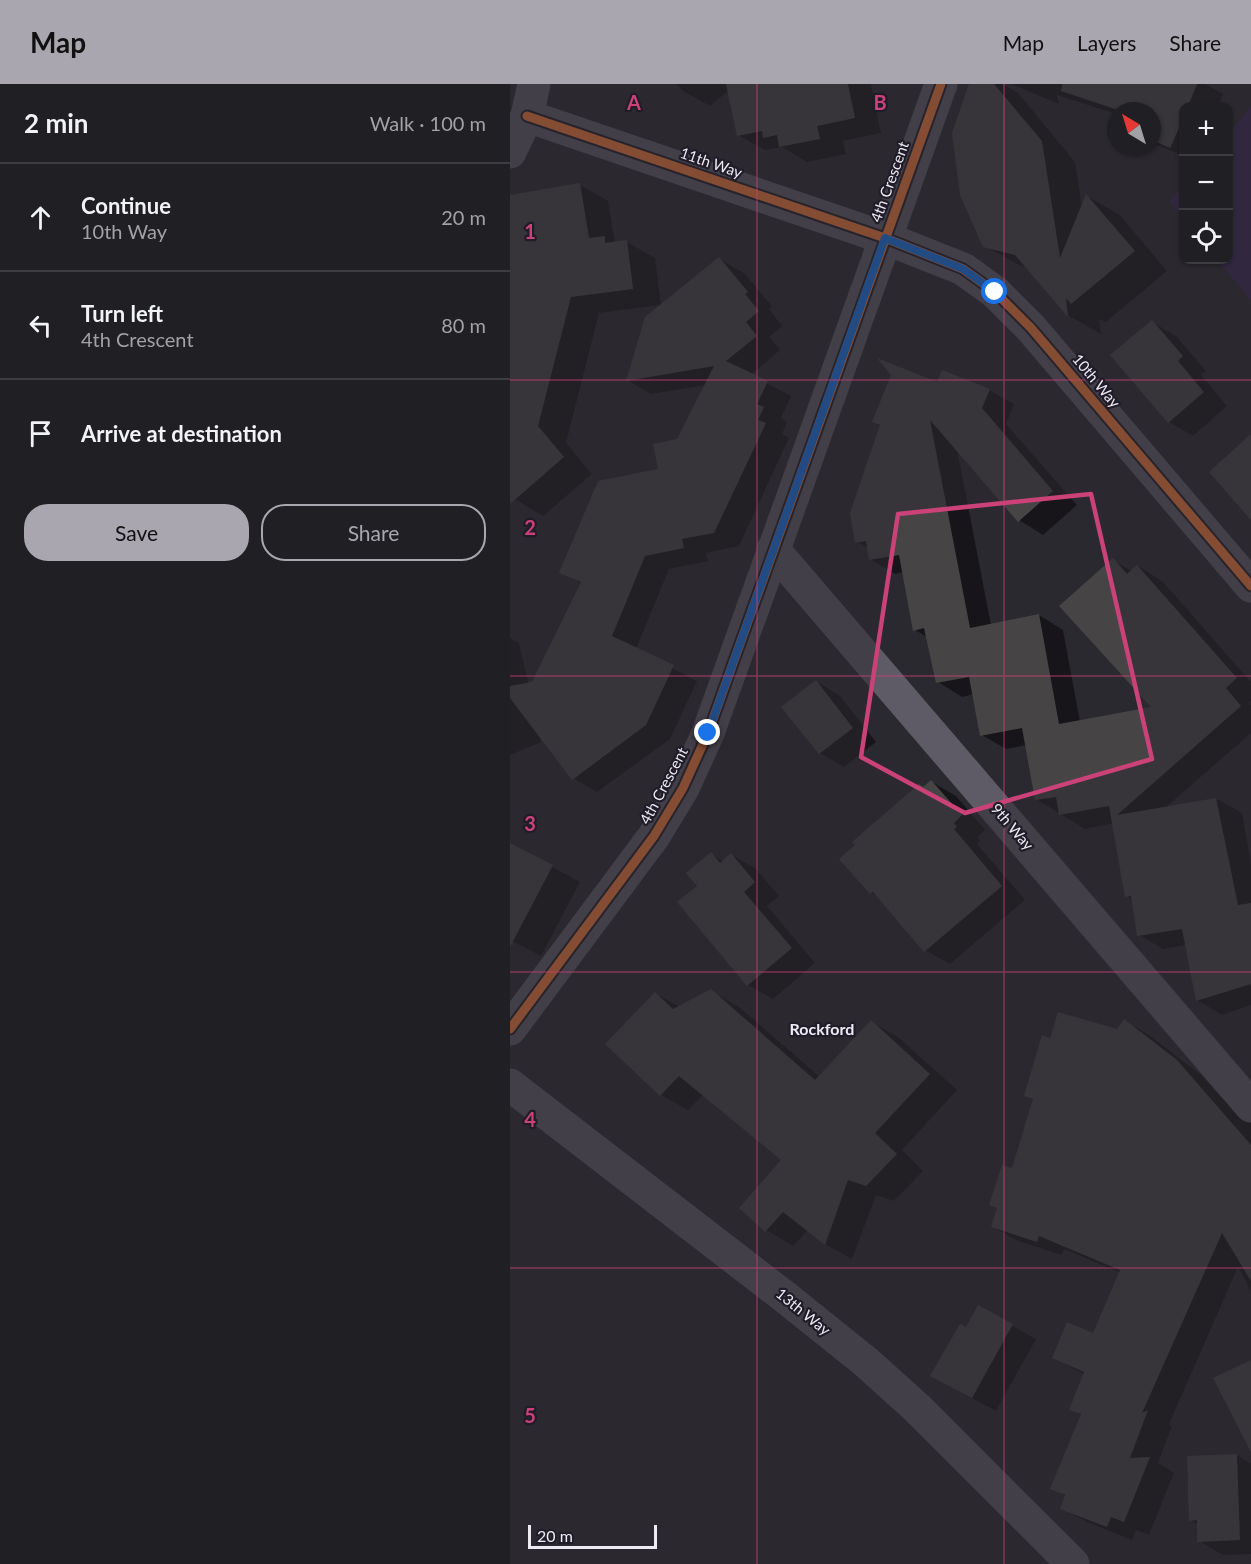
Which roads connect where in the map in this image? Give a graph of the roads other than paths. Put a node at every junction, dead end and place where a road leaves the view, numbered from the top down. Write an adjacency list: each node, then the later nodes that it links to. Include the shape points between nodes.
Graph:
1 (534, 84): 3 (street)
2 (941, 84): 5 (street, 4th Crescent)
3 (527, 116): 4 (street); 5 (street, 11th Way)
4 (510, 152)
5 (885, 238): 6 (street, 4th Crescent); 7 (street, 10th Way, via 963,269 995,292 1031,328)
6 (773, 549): 8 (street, 4th Crescent, via 708,733 683,788 654,836); 10 (street, 9th Way)
7 (1251, 586)
8 (510, 1029)
9 (510, 1085): 11 (street, 13th Way, via 866,1362)
10 (1251, 1106)
11 (1073, 1564)

